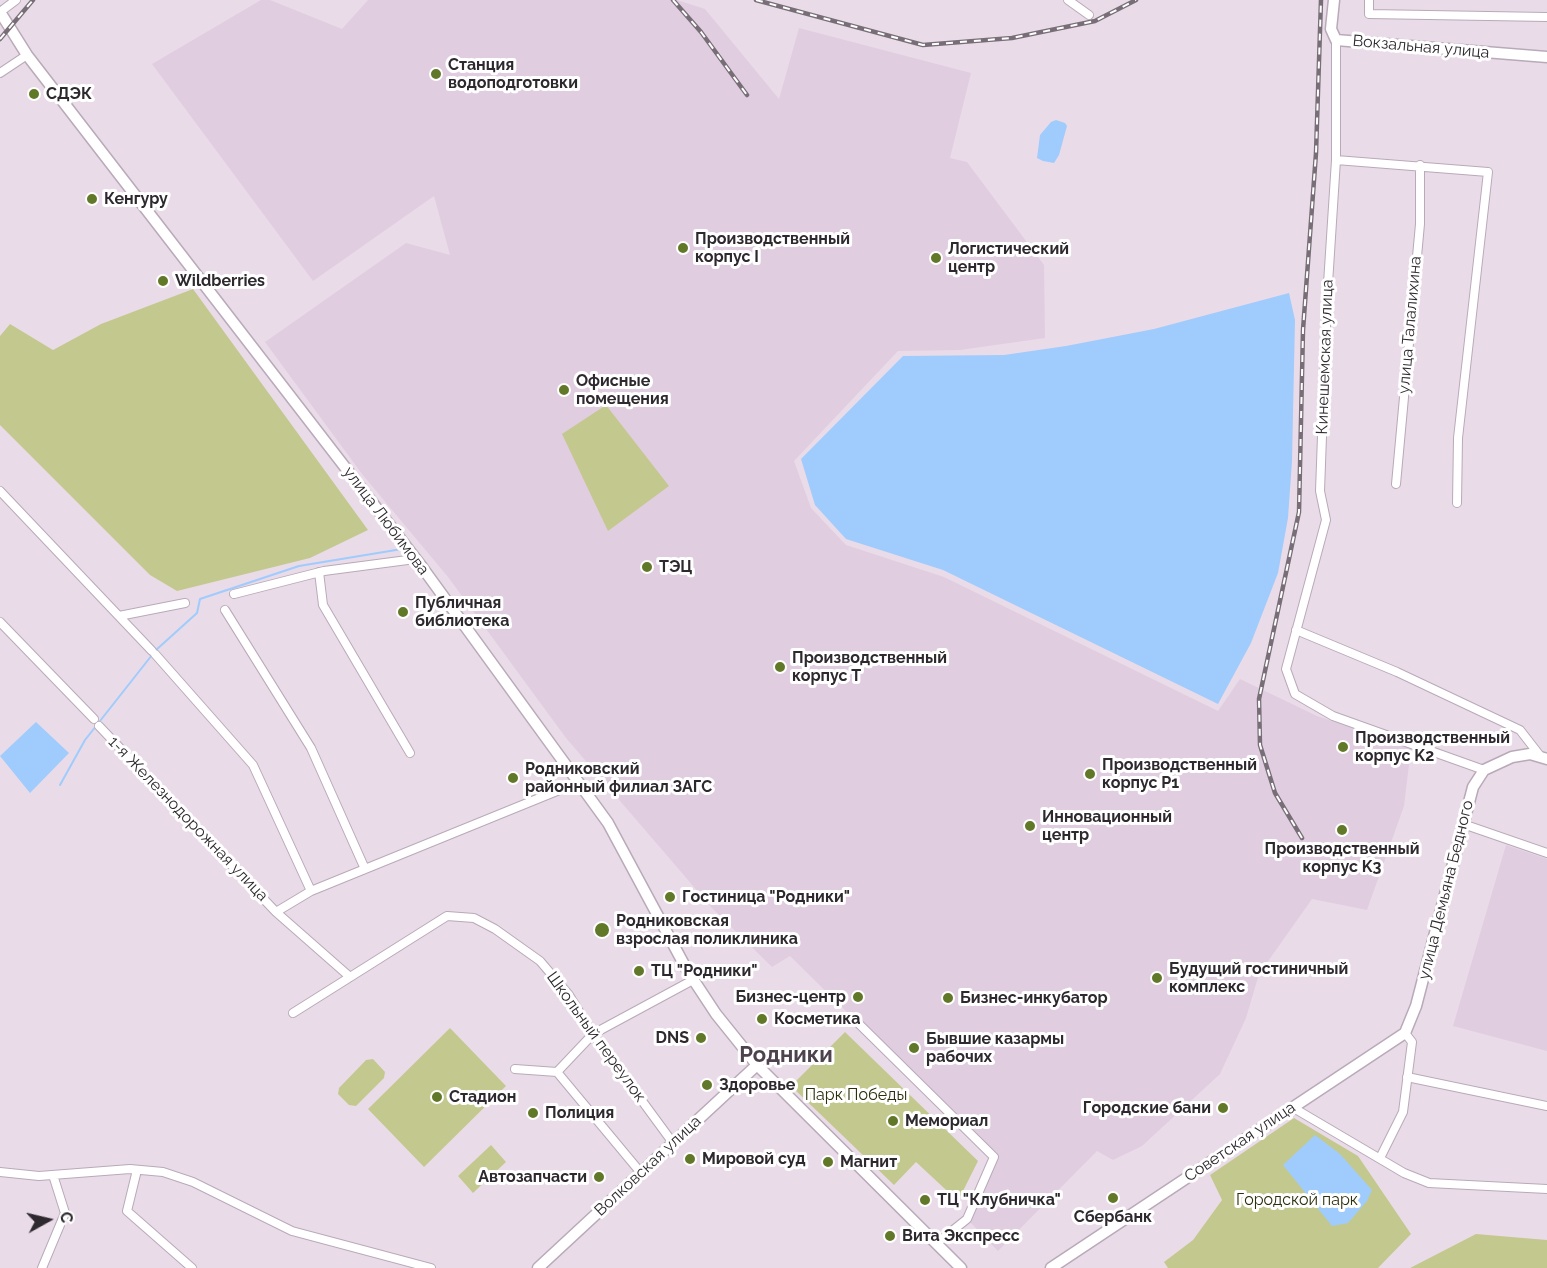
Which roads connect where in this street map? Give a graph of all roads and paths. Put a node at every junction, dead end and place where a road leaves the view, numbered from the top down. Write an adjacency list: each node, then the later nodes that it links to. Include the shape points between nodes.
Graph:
1 (16, 0): 5 (street)
2 (1068, 0): 6 (street)
3 (1334, 0): 8 (main road, Вокзальная улица, via 1331,29)
4 (1370, 0): 7 (street, via 1369,14)
5 (0, 12): 9 (main road, улица Любимова)
6 (1089, 15)
7 (1547, 17)
8 (1336, 40): 10 (main road, Вокзальная улица); 12 (street, Кинешемская улица)
9 (27, 55): 11 (street); 17 (main road, улица Любимова)
10 (1547, 57)
11 (0, 73)
12 (1336, 160): 13 (street); 24 (street, Кинешемская улица, via 1321,480 1326,520)
13 (1420, 165): 14 (street, улица Талалихина, via 1420,224); 16 (street, via 1488,172 1458,438)
14 (1396, 484)
15 (0, 491): 22 (street)
16 (1457, 503)
17 (410, 552): 18 (street); 28 (main road, улица Любимова)
18 (319, 572): 19 (street); 25 (street, via 323,605)
19 (234, 594)
20 (185, 603): 22 (street)
21 (225, 610): 31 (street, via 311,747)
22 (119, 616): 32 (street, via 253,765)
23 (0, 622): 33 (street, 1-я Железнодорожная улица)
24 (1296, 630): 26 (street, via 1520,730); 27 (street, Кинешемская улица, via 1286,669 1294,694 1333,716)
25 (410, 753)
26 (1544, 758): 27 (main road, via 1530,754 1512,757)
27 (1484, 771): 29 (main road, улица Демьяна Бедного, via 1473,787)
28 (579, 783): 31 (street); 35 (main road, улица Любимова, via 609,823)
29 (1463, 824): 30 (street); 38 (main road, улица Демьяна Бедного)
30 (1547, 853)
31 (365, 869): 32 (street)
32 (311, 891): 33 (street)
33 (276, 912): 34 (street, 1-я Железнодорожная улица)
34 (350, 976): 36 (street, Школьный переулок); 39 (street, Школьный переулок, via 447,916 474,918 540,961 569,995)
35 (693, 980): 39 (street); 40 (main road, улица Любимова)
36 (293, 1013)
37 (855, 1020): 53 (street, via 994,1157 967,1220)
38 (1406, 1033): 43 (street, via 1412,1042); 45 (main road, Советская улица)
39 (594, 1034): 42 (street); 46 (street, Школьный переулок)
40 (758, 1065): 46 (main road, Волковская улица); 53 (main road)
41 (515, 1069): 42 (street)
42 (557, 1072): 50 (street)
43 (1407, 1077): 44 (street); 47 (street, via 1402,1112)
44 (1547, 1106)
45 (1292, 1107): 47 (street); 59 (main road, Советская улица)
46 (673, 1143): 50 (main road, Волковская улица)
47 (1380, 1158): 52 (street, via 1429,1183)
48 (134, 1169): 51 (street); 55 (street, via 127,1211); 56 (street, via 163,1172 193,1182 292,1231)
49 (0, 1172): 51 (street)
50 (641, 1173): 57 (main road, Волковская улица)
51 (53, 1175): 54 (street, via 65,1213)
52 (1547, 1189)
53 (937, 1243): 58 (main road)
54 (42, 1268)
55 (192, 1268)
56 (432, 1268)
57 (538, 1268)
58 (962, 1268)
59 (1051, 1268)

